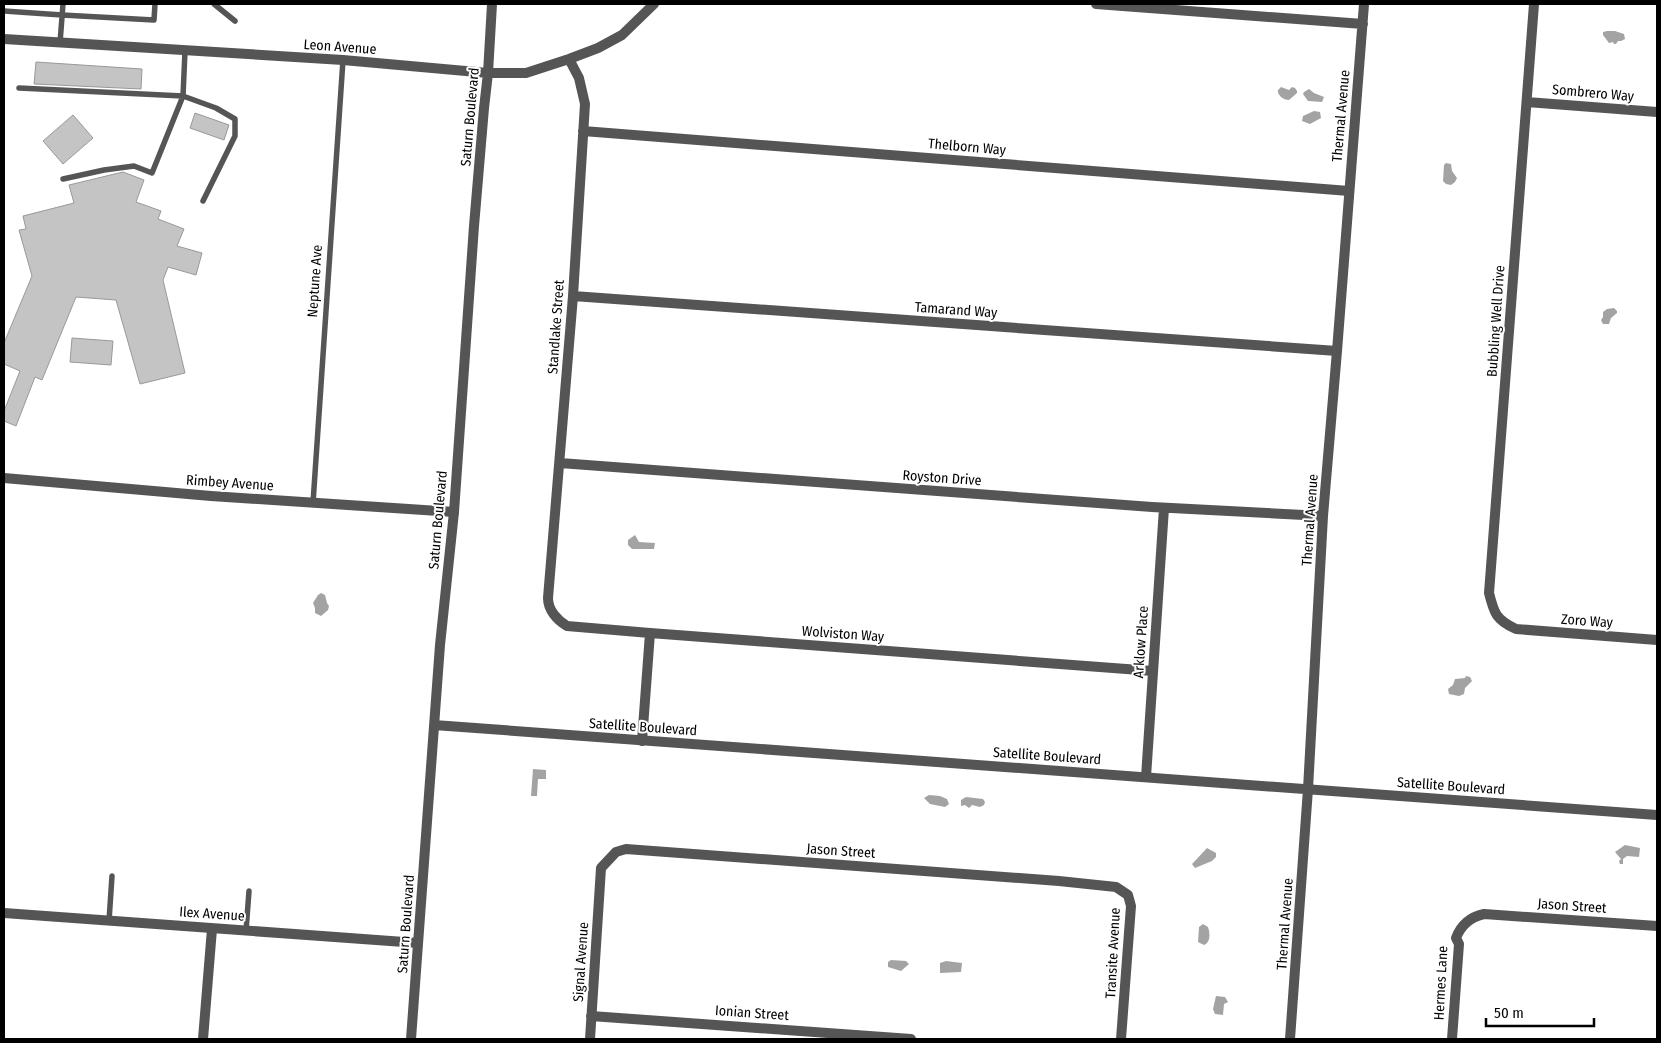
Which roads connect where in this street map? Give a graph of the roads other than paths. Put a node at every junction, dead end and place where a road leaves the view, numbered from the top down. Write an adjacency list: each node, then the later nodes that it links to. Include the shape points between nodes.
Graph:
1 (63, 4): 10 (lane)
2 (155, 4): 10 (lane, via 154,20)
3 (214, 4): 11 (lane)
4 (492, 4): 18 (street, Saturn Boulevard)
5 (654, 4): 16 (street, Leon Avenue, via 622,35)
6 (1096, 4): 12 (street)
7 (1364, 4): 12 (street, Thermal Avenue)
8 (1534, 4): 21 (street, Bubbling Well Drive)
9 (4, 11): 10 (lane)
10 (62, 16): 14 (lane)
11 (235, 21)
12 (1363, 24): 25 (street, Thermal Avenue)
13 (4, 39): 14 (street, Leon Avenue)
14 (60, 43): 15 (street, Leon Avenue)
15 (185, 51): 17 (street, Leon Avenue); 20 (lane)
16 (569, 59): 18 (street, Leon Avenue, via 526,73); 23 (street, Standlake Street, via 579,78 585,104)
17 (342, 60): 18 (street, Leon Avenue); 31 (lane, Neptune Ave)
18 (488, 73): 33 (street, Saturn Boulevard)
19 (19, 88): 20 (lane)
20 (184, 96): 24 (lane, via 152,173 134,166); 26 (lane, via 216,108 235,120 235,136)
21 (1527, 102): 22 (street, Sombrero Way); 36 (street, Bubbling Well Drive, via 1489,593 1494,613)
22 (1657, 112)
23 (583, 131): 25 (street, Thelborn Way); 27 (street, Standlake Street)
24 (63, 179)
25 (1349, 191): 28 (street, Thermal Avenue)
26 (203, 201)
27 (573, 296): 28 (street, Tamarand Way); 29 (street, Standlake Street)
28 (1338, 351): 34 (street, Thermal Avenue)
29 (560, 463): 32 (street, Royston Drive); 35 (street, Standlake Street)
30 (4, 478): 31 (street, Rimbey Avenue)
31 (313, 503): 33 (street, Rimbey Avenue)
32 (1164, 508): 34 (street, Royston Drive); 40 (street, Arklow Place)
33 (454, 512): 41 (street, Saturn Boulevard)
34 (1323, 516): 44 (street, Thermal Avenue)
35 (548, 598): 37 (street, Wolviston Way, via 548,606 567,626)
36 (1516, 629): 39 (street, Zoro Way)
37 (650, 633): 40 (street, Wolviston Way); 42 (street)
38 (1657, 634): 39 (street)
39 (1657, 640)
40 (1153, 671): 43 (street, Arklow Place)
41 (434, 725): 42 (street, Satellite Boulevard); 56 (street, Saturn Boulevard)
42 (642, 740): 43 (street, Satellite Boulevard)
43 (1146, 777): 44 (street, Satellite Boulevard)
44 (1308, 789): 45 (street, Satellite Boulevard); 63 (street, Thermal Avenue)
45 (1657, 815)
46 (112, 876): 52 (lane)
47 (1104, 885): 48 (street, Jason Street, via 626,849 616,852 601,868); 62 (street, Transite Avenue, via 1116,887 1128,895 1131,906)
48 (600, 886): 57 (street, Signal Avenue)
49 (249, 892): 55 (lane)
50 (4, 913): 52 (street, Ilex Avenue)
51 (1484, 914): 53 (street, Jason Street); 64 (street, Hermes Lane, via 1474,916 1460,928 1456,938 1459,944)
52 (109, 921): 54 (street, Ilex Avenue)
53 (1657, 926)
54 (212, 929): 55 (street, Ilex Avenue); 58 (street)
55 (246, 931): 56 (street, Ilex Avenue)
56 (418, 943): 59 (street, Saturn Boulevard)
57 (591, 1016): 60 (street, Signal Avenue); 61 (street, Ionian Street)
58 (203, 1039)
59 (411, 1039)
60 (590, 1039)
61 (911, 1039)
62 (1121, 1039)
63 (1290, 1039)
64 (1452, 1039)

